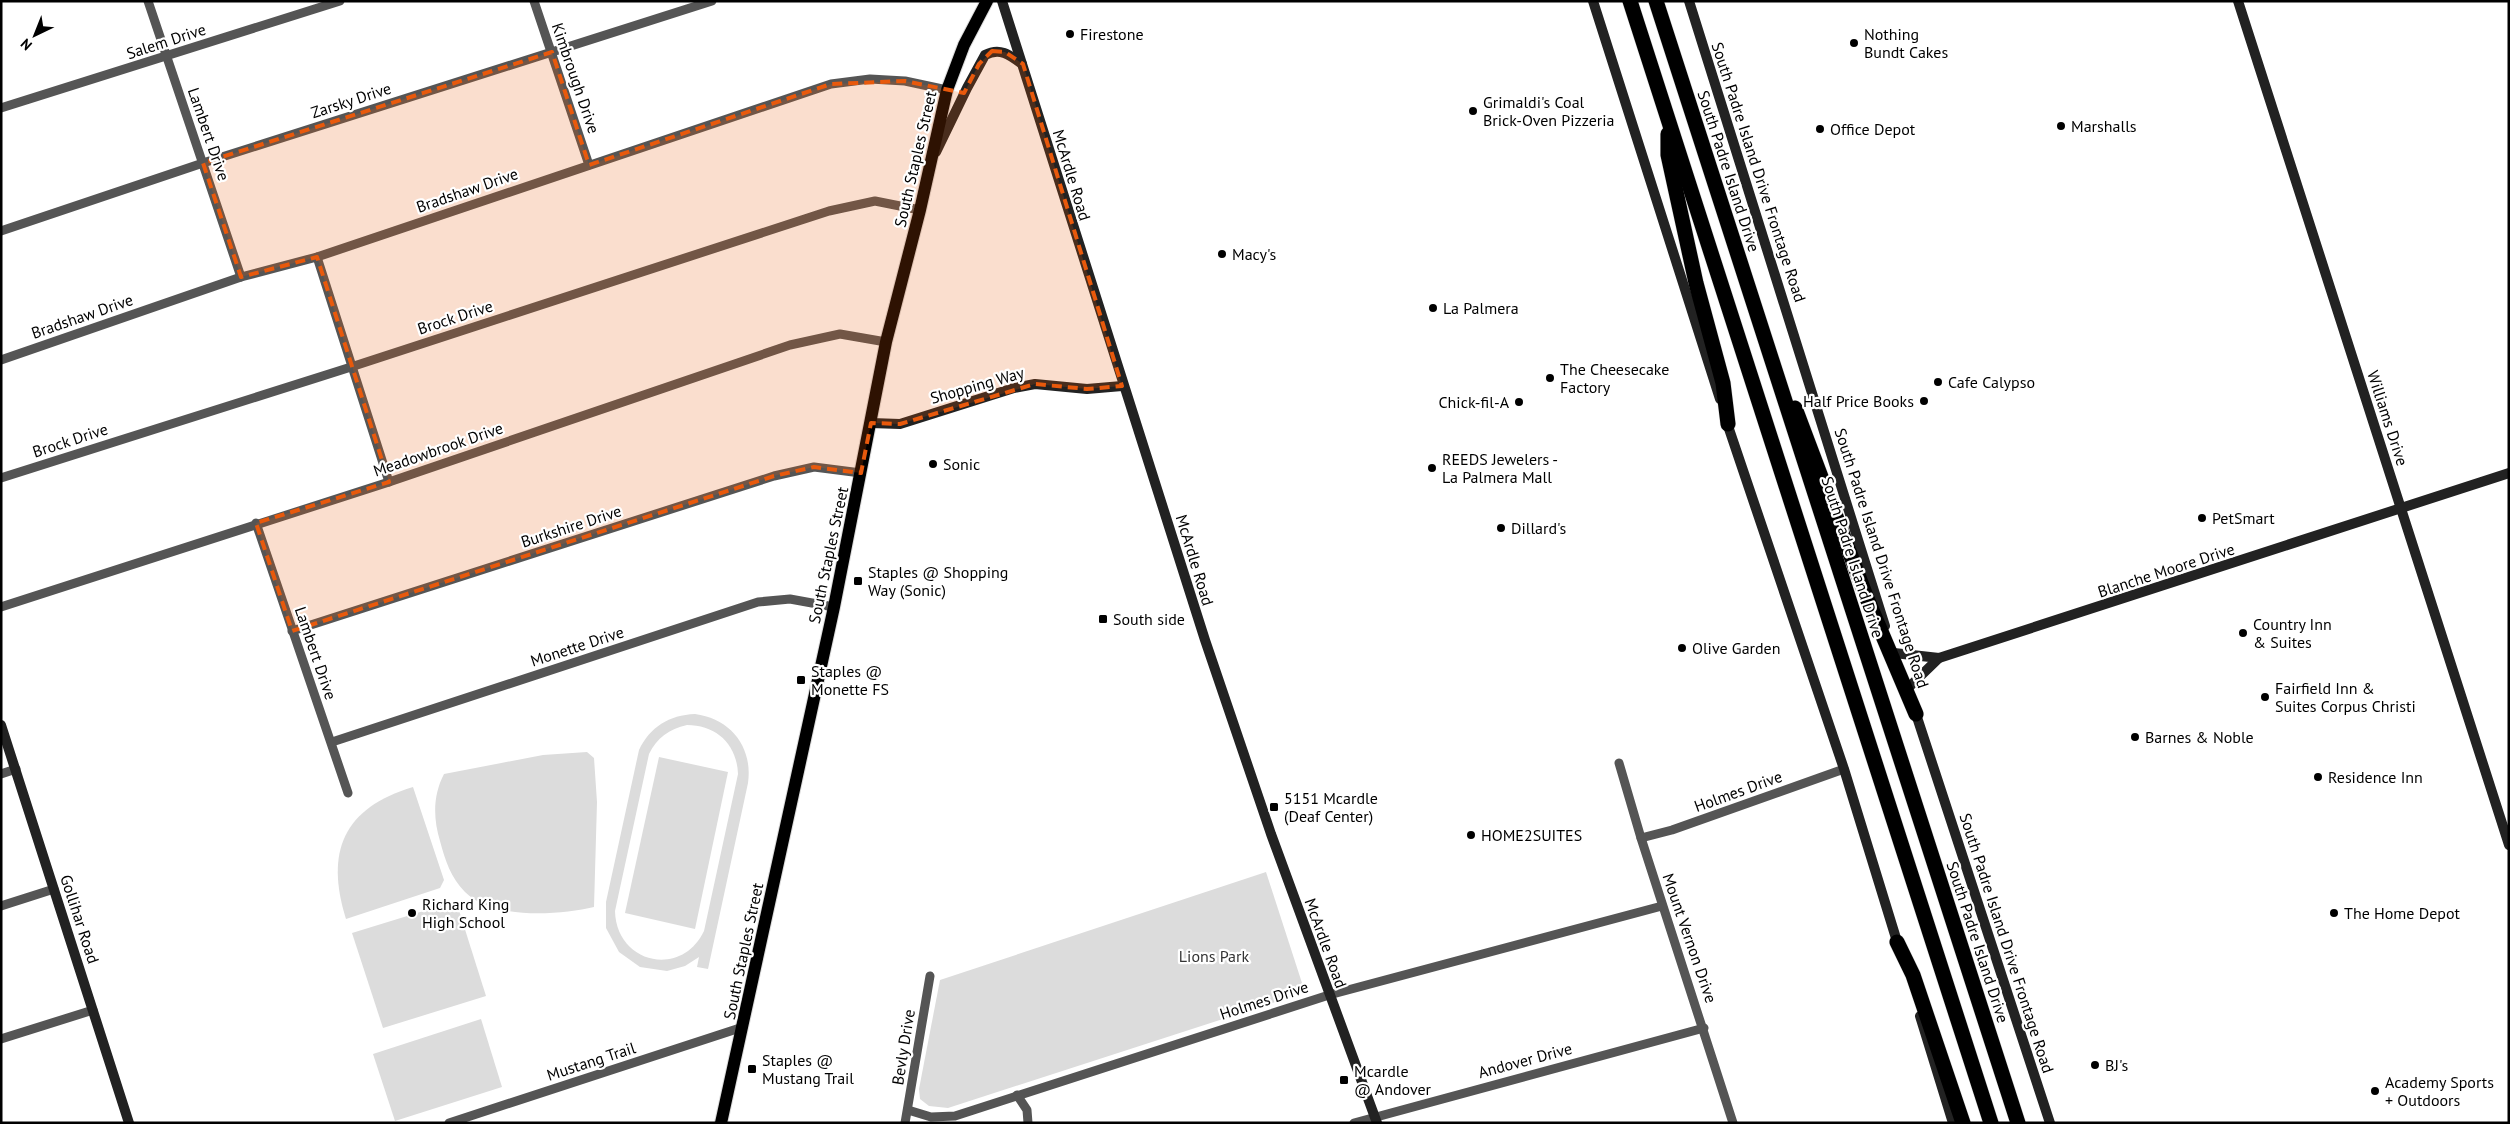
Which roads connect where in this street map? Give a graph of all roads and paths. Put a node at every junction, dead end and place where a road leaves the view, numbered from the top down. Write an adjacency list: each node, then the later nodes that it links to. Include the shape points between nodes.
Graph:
1 (148, 1): 13 (street, Lambert Drive)
2 (340, 1): 13 (street, Salem Drive)
3 (534, 1): 12 (street, Kimbrough Drive)
4 (712, 1): 12 (street, Zarsky Drive)
5 (987, 1): 15 (main road, South Staples Street, via 964,45)
6 (1002, 1): 14 (main road, McArdle Road)
7 (1593, 1): 31 (main road)
8 (1630, 1): 17 (highway)
9 (1656, 1): 27 (highway, South Padre Island Drive)
10 (1689, 1): 41 (main road, South Padre Island Drive Frontage Road)
11 (2238, 1): 36 (main road, Williams Drive)
12 (552, 52): 18 (street, Zarsky Drive); 19 (street, Kimbrough Drive)
13 (166, 57): 16 (street, Salem Drive); 18 (street, Lambert Drive)
14 (1023, 64): 20 (main road, via 1005,52 992,51 986,55); 29 (main road, McArdle Road)
15 (947, 90): 19 (street, Bradshaw Drive, via 905,80 831,84); 20 (main road, South Staples Street)
16 (1, 108)
17 (1668, 120): 31 (highway, via 1668,155 1696,283 1723,383); 76 (highway)
18 (203, 163): 22 (street, Zarsky Drive); 24 (street, Lambert Drive)
19 (589, 165): 23 (street, Bradshaw Drive)
20 (930, 165): 21 (main road, South Staples Street)
21 (920, 210): 25 (main road, South Staples Street); 28 (street, Brock Drive, via 875,201 829,211)
22 (1, 231)
23 (317, 257): 24 (street, Bradshaw Drive); 28 (street)
24 (240, 277): 26 (street, Bradshaw Drive)
25 (886, 342): 30 (main road, South Staples Street); 35 (street, Meadowbrook Drive, via 840,334 790,345)
26 (1, 360)
27 (1772, 365): 44 (highway, via 1799,416 1866,596); 77 (highway, South Padre Island Drive)
28 (351, 367): 34 (street, Brock Drive); 35 (street)
29 (1122, 386): 30 (main road, Shopping Way, via 1087,389 1034,384 900,424); 59 (main road, McArdle Road, via 1212,661)
30 (871, 423): 32 (main road, South Staples Street)
31 (1728, 424): 48 (main road)
32 (861, 473): 39 (main road, South Staples Street); 40 (street, Burkshire Drive, via 814,468 774,476)
33 (2509, 473): 36 (main road, Blanche Moore Drive)
34 (1, 478)
35 (389, 482): 37 (street, Meadowbrook Drive)
36 (2401, 508): 42 (main road, Blanche Moore Drive); 53 (main road, Williams Drive)
37 (256, 523): 38 (street, Meadowbrook Drive); 40 (street, Lambert Drive)
38 (1, 607)
39 (834, 607): 46 (street, Monette Drive, via 790,598 758,602); 61 (main road, South Staples Street)
40 (292, 631): 46 (street, Lambert Drive)
41 (1894, 653): 42 (main road, Blanche Moore Drive); 43 (main road, South Padre Island Drive Frontage Road)
42 (1939, 658): 43 (main road, Blanche Moore Drive)
43 (1908, 688): 44 (main road, South Padre Island Drive Frontage Road)
44 (1916, 714): 78 (main road, South Padre Island Drive Frontage Road)
45 (1, 725): 49 (main road, Gollihar Road)
46 (332, 742): 51 (street, Lambert Drive)
47 (1619, 763): 52 (street, Mount Vernon Drive)
48 (1844, 768): 52 (street, Holmes Drive, via 1672,830); 57 (main road)
49 (16, 770): 50 (street); 54 (main road, Gollihar Road)
50 (1, 774)
51 (348, 793)
52 (1640, 838): 56 (street, Mount Vernon Drive)
53 (2509, 845)
54 (54, 889): 55 (street); 60 (main road, Gollihar Road)
55 (1, 906)
56 (1662, 906): 59 (street, Holmes Drive); 62 (street, Mount Vernon Drive)
57 (1897, 942): 74 (main road); 75 (highway, via 1913,975)
58 (930, 976): 65 (street, Bevly Drive)
59 (1329, 995): 64 (street, Holmes Drive); 66 (main road, McArdle Road)
60 (93, 1010): 63 (street); 67 (main road, Gollihar Road)
61 (743, 1027): 68 (street, Mustang Trail); 69 (main road, South Staples Street)
62 (1704, 1028): 66 (street, Andover Drive); 73 (street, Mount Vernon Drive)
63 (1, 1039)
64 (1017, 1095): 65 (street, Holmes Drive, via 955,1116 931,1117); 71 (street, via 1027,1110)
65 (908, 1110): 70 (street, Bevly Drive)
66 (1376, 1119): 72 (street, Andover Drive)
67 (129, 1123)
68 (449, 1123)
69 (721, 1123)
70 (905, 1123)
71 (1028, 1123)
72 (1354, 1123)
73 (1733, 1123)
74 (1953, 1123)
75 (1963, 1123)
76 (1991, 1123)
77 (2018, 1123)
78 (2050, 1123)

